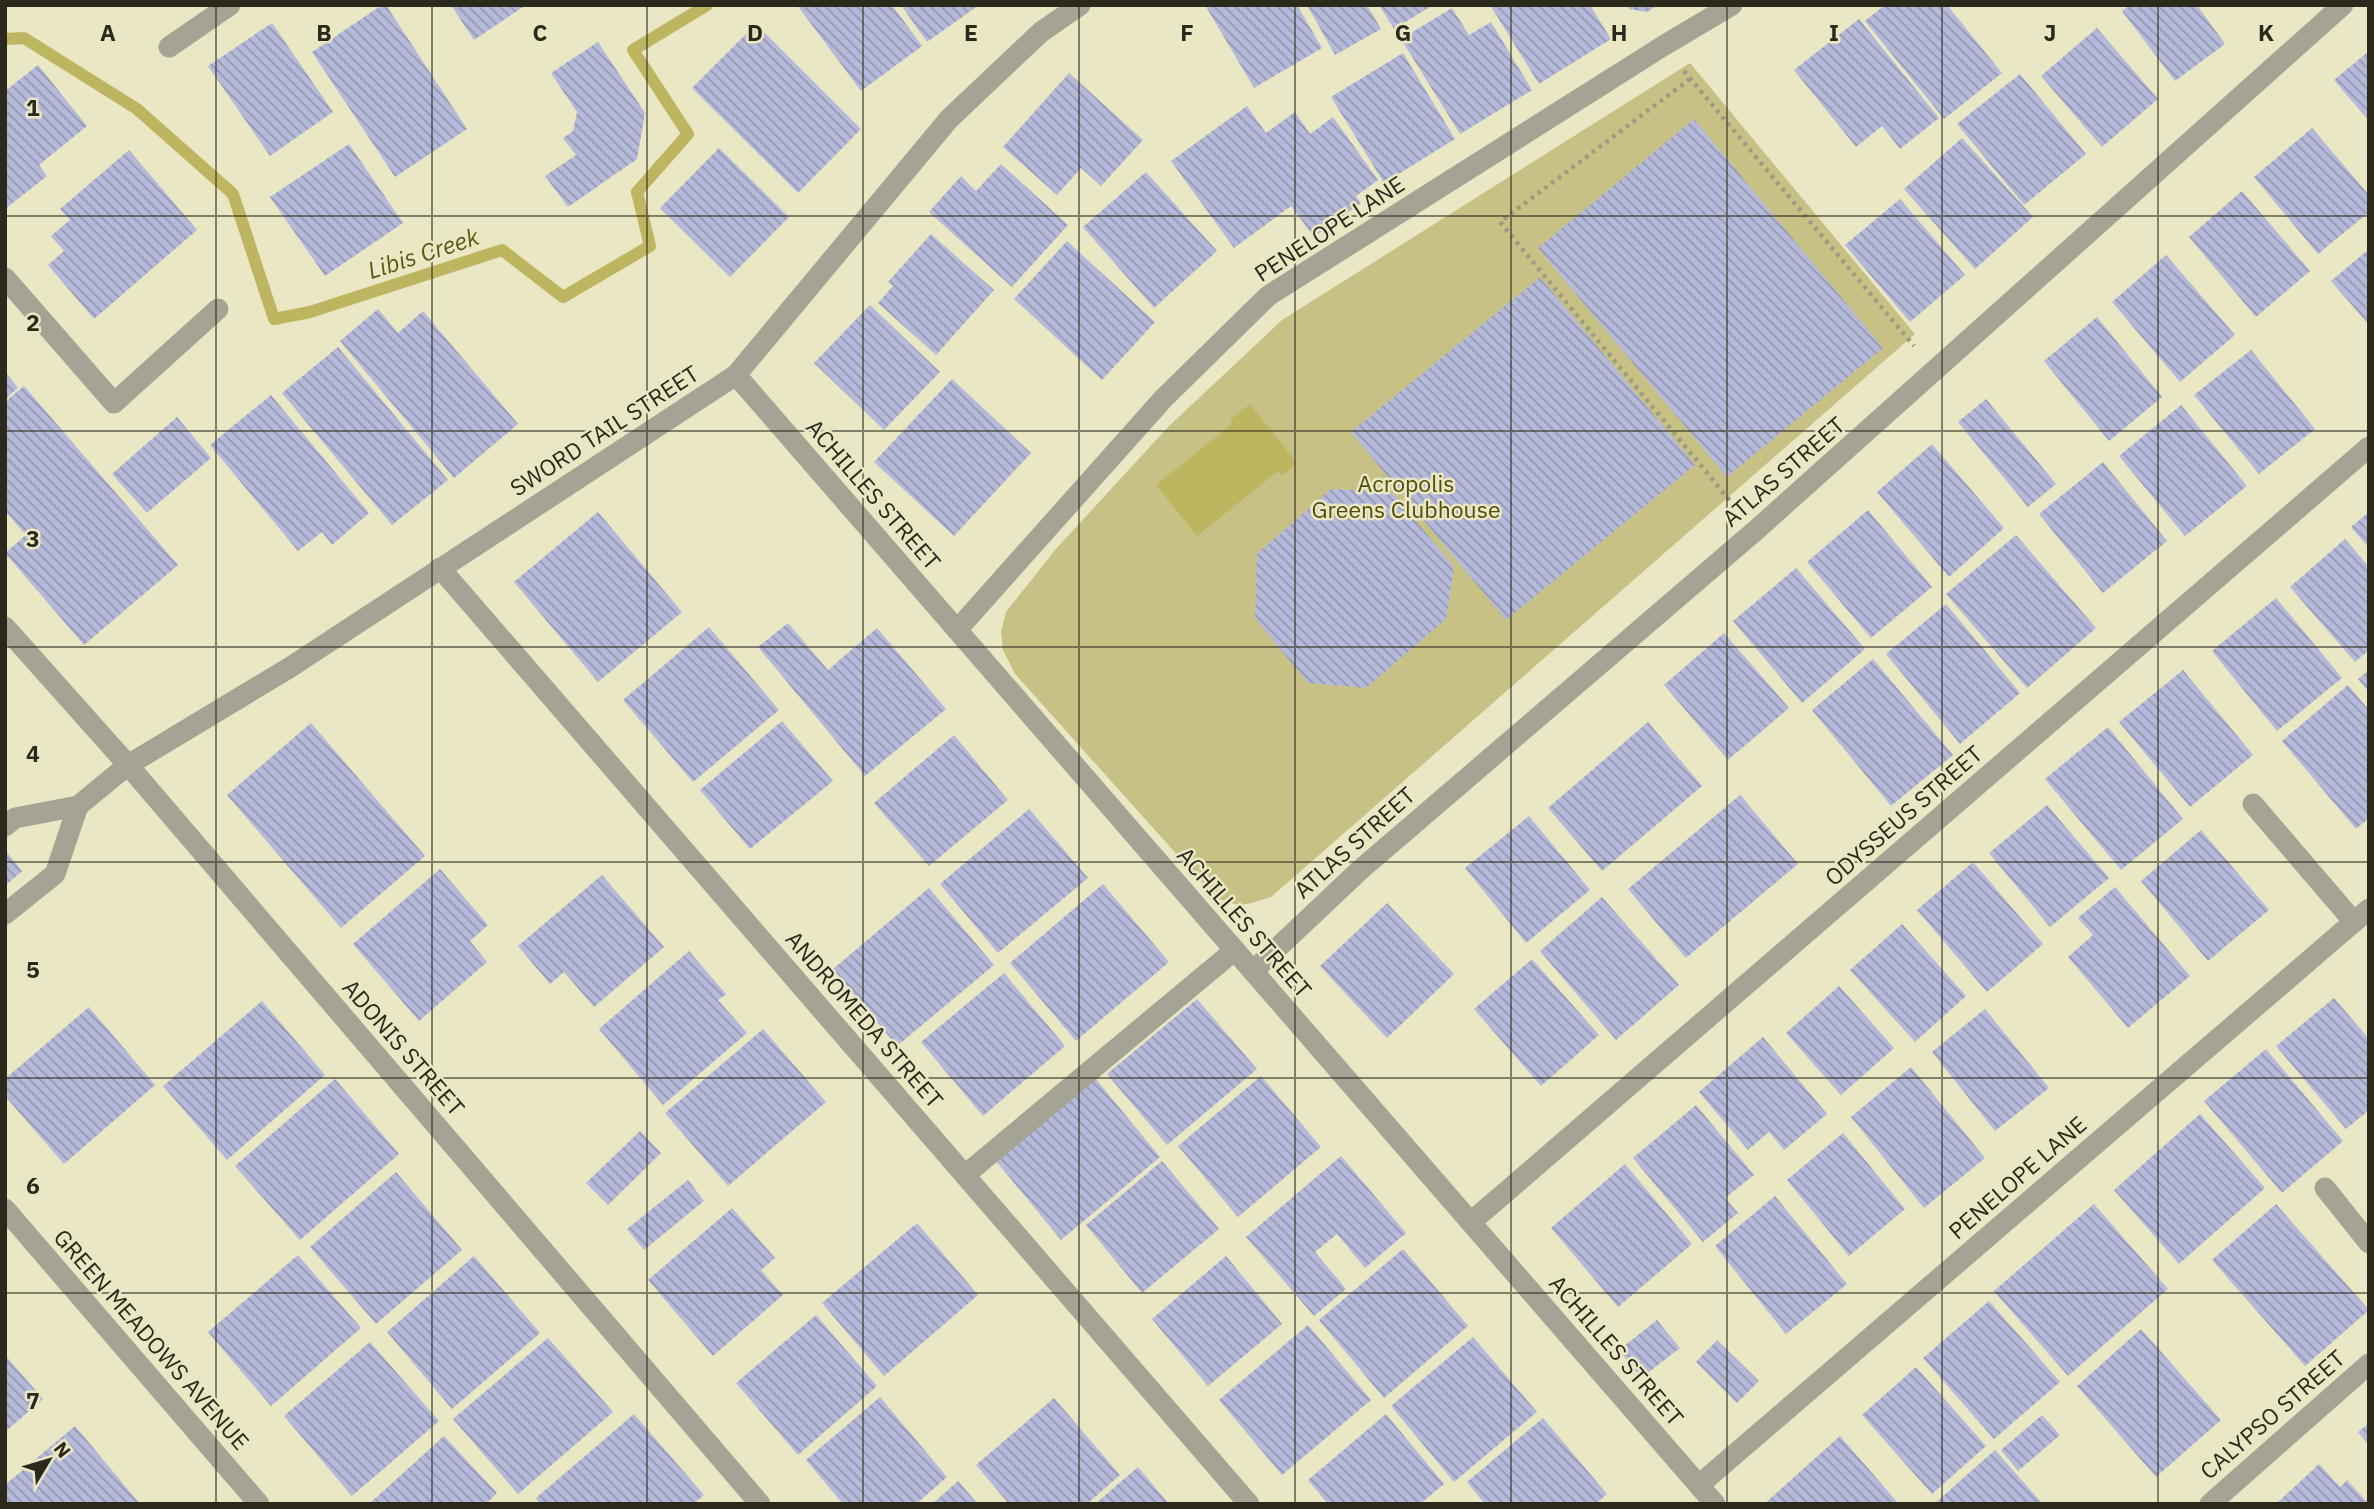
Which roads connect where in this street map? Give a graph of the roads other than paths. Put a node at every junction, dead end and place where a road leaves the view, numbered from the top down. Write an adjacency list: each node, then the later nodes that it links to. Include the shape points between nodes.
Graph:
1 (230, 5): 5 (street)
2 (1080, 5): 8 (street, SWORD TAIL STREET, via 1041,32 948,119)
3 (1732, 5): 12 (street, PENELOPE LANE, via 1268,296 1163,399)
4 (2343, 5): 20 (street, ATLAS STREET, via 1755,531 1360,870)
5 (169, 47)
6 (5, 278): 7 (street, via 114,403)
7 (218, 309)
8 (736, 375): 10 (street, SWORD TAIL STREET); 12 (street, ACHILLES STREET)
9 (2369, 447): 24 (street, ODYSSEUS STREET)
10 (440, 568): 13 (street, SWORD TAIL STREET, via 289,668); 21 (street, ANDROMEDA STREET)
11 (5, 627): 13 (street, ADONIS STREET)
12 (957, 630): 19 (street, ACHILLES STREET)
13 (128, 765): 15 (street, SWORD TAIL STREET); 29 (street, ADONIS STREET)
14 (2253, 804): 18 (street)
15 (78, 806): 16 (street, SWORD TAIL STREET, via 15,818); 17 (street, via 55,874)
16 (5, 826)
17 (5, 914)
18 (2361, 916): 27 (street, PENELOPE LANE)
19 (1235, 950): 20 (street, ACHILLES STREET); 21 (street)
20 (1253, 971): 24 (street, ACHILLES STREET)
21 (965, 1175): 30 (street, ANDROMEDA STREET)
22 (2325, 1188): 25 (street)
23 (5, 1209): 28 (street, GREEN MEADOWS AVENUE)
24 (1471, 1222): 27 (street, ACHILLES STREET)
25 (2369, 1243)
26 (2369, 1364): 32 (street, CALYPSO STREET)
27 (1699, 1485): 31 (street, ACHILLES STREET)
28 (260, 1504)
29 (760, 1504)
30 (1250, 1504)
31 (1715, 1504)
32 (2210, 1504)

